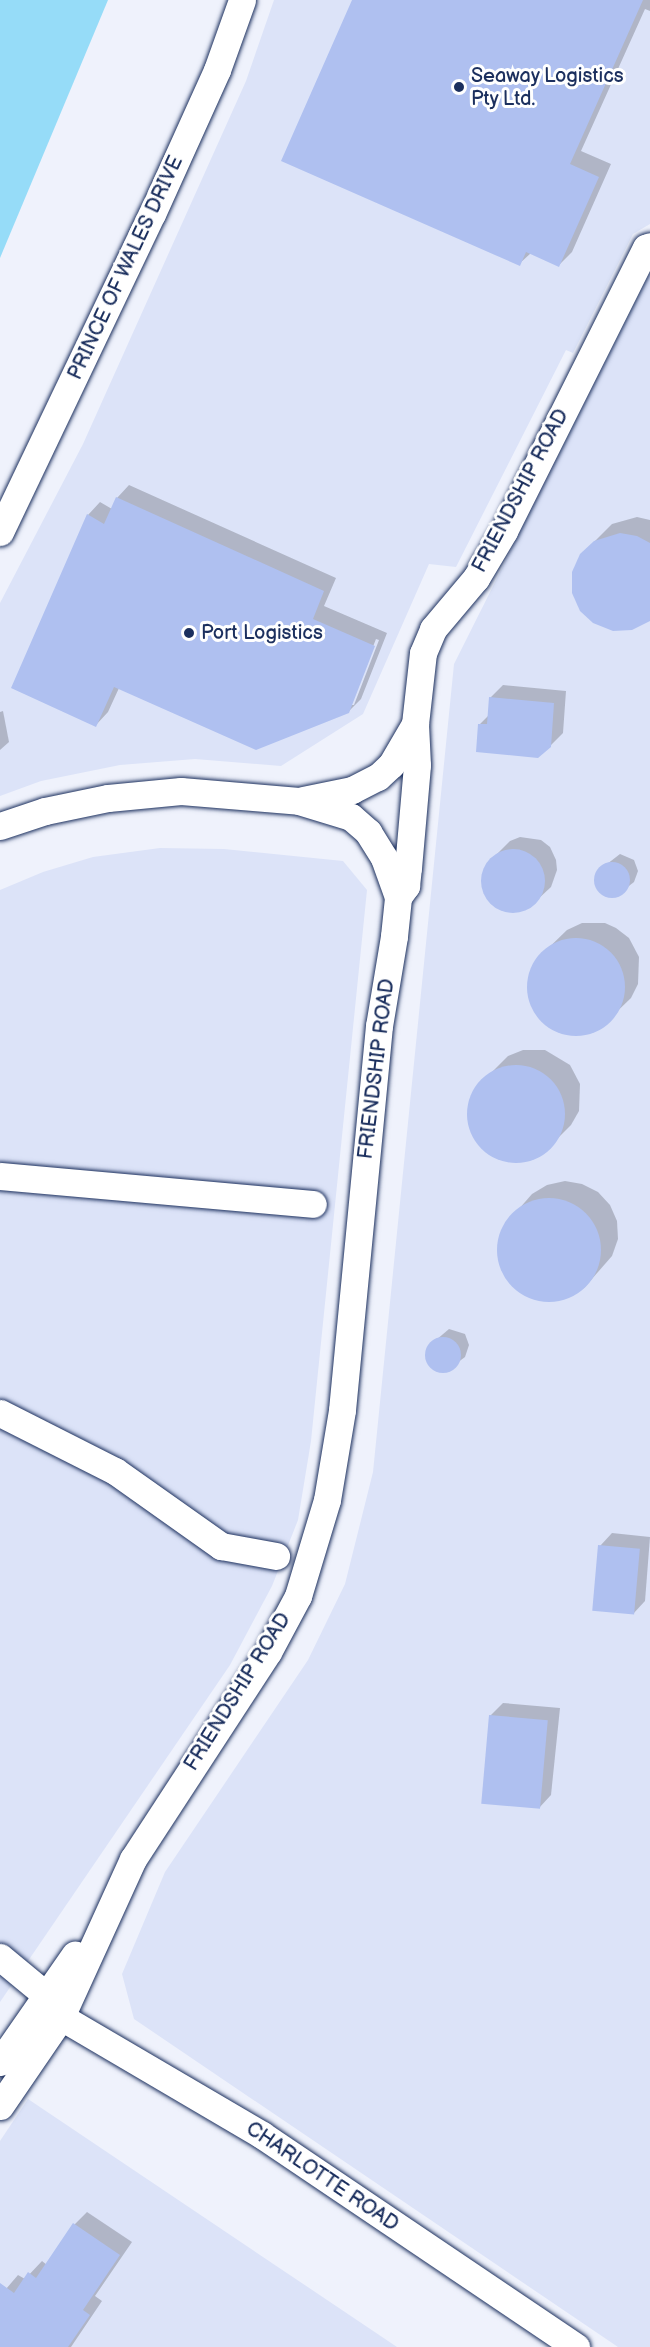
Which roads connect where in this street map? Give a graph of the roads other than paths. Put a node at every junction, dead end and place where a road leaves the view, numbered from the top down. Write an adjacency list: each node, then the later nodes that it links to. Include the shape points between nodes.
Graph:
1 (242, 0): 3 (street, PRINCE OF WALES DRIVE, via 217,70 152,214)
2 (650, 246): 4 (street, FRIENDSHIP ROAD, via 504,531 476,578 433,629 423,652)
3 (0, 532)
4 (415, 724): 5 (street, via 391,765 372,782); 7 (street, FRIENDSHIP ROAD, via 417,759 408,868 406,885)
5 (299, 801): 6 (street, via 181,791 108,798 45,811); 7 (street, via 351,818 368,832 384,858)
6 (0, 826)
7 (398, 897): 13 (street, FRIENDSHIP ROAD, via 379,1026 342,1410 320,1532 297,1596 268,1652 157,1818)
8 (0, 1176): 9 (street)
9 (313, 1204)
10 (0, 1413): 11 (street, via 115,1471 221,1546)
11 (276, 1556)
12 (0, 1957): 13 (street, CHARLOTTE ROAD)
13 (53, 2006): 14 (street, FRIENDSHIP ROAD); 15 (street, FRIENDSHIP ROAD); 16 (street, CHARLOTTE ROAD, via 262,2135)
14 (0, 2062)
15 (0, 2106)
16 (576, 2347)

